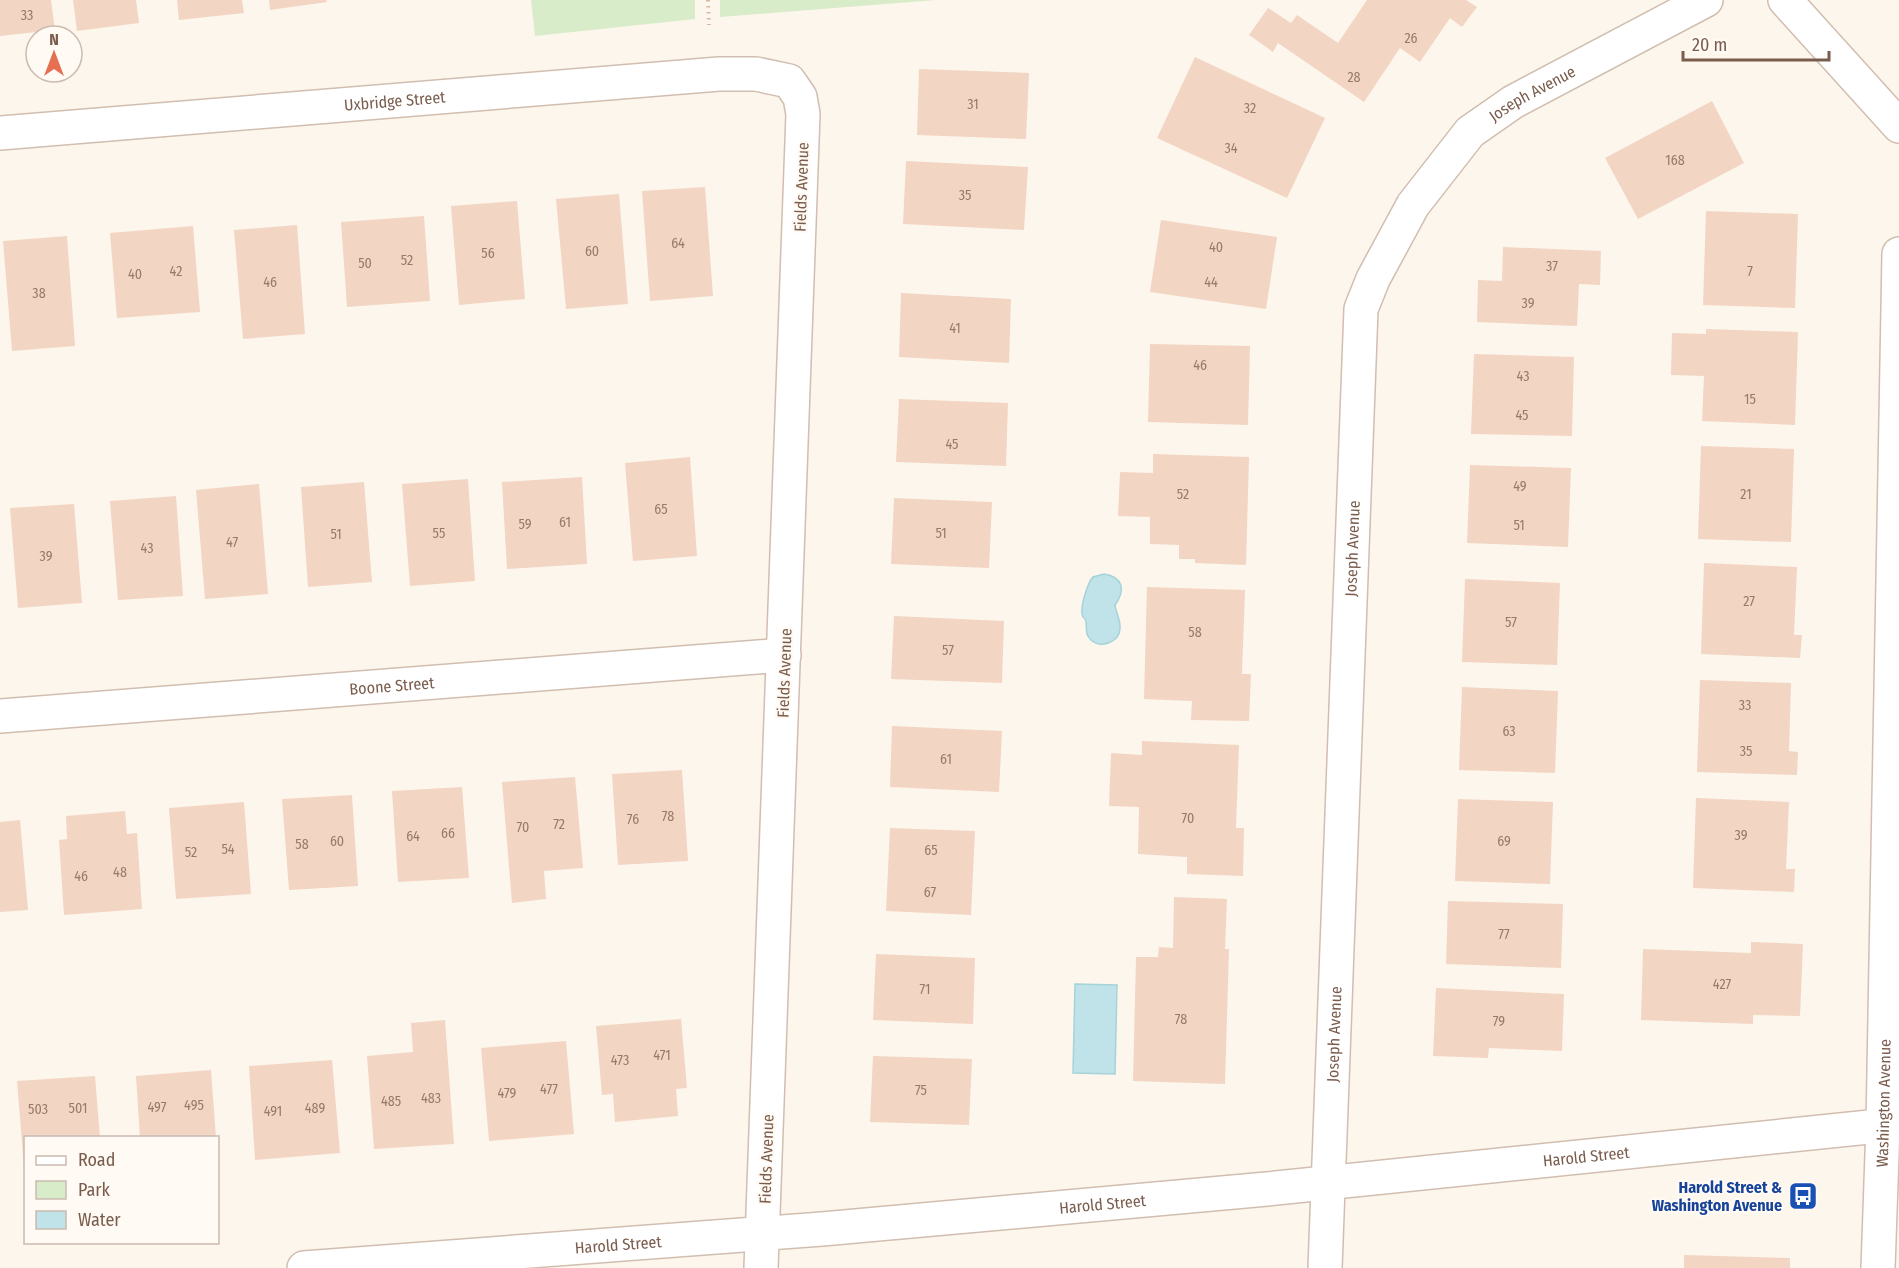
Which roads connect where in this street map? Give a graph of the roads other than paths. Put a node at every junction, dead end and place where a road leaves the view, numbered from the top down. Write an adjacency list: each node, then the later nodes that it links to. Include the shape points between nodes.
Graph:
1 (1706, 0): 10 (street, Joseph Avenue, via 1513,102 1470,132 1413,206 1361,309)
2 (1785, 0): 4 (street)
3 (789, 81): 5 (street, Uxbridge Street, via 756,74 719,74); 7 (street, Fields Avenue, via 800,97 803,114)
4 (1899, 126)
5 (0, 133)
6 (1899, 254): 9 (street, Washington Avenue)
7 (784, 655): 8 (street, Boone Street); 11 (street, Fields Avenue)
8 (0, 716)
9 (1891, 1125): 10 (street, Harold Street); 15 (street, Washington Avenue)
10 (1328, 1184): 11 (street, Harold Street); 14 (street, Joseph Avenue)
11 (763, 1234): 12 (street, Harold Street); 13 (street, Fields Avenue)
12 (304, 1268)
13 (761, 1268)
14 (1325, 1268)
15 (1878, 1268)

